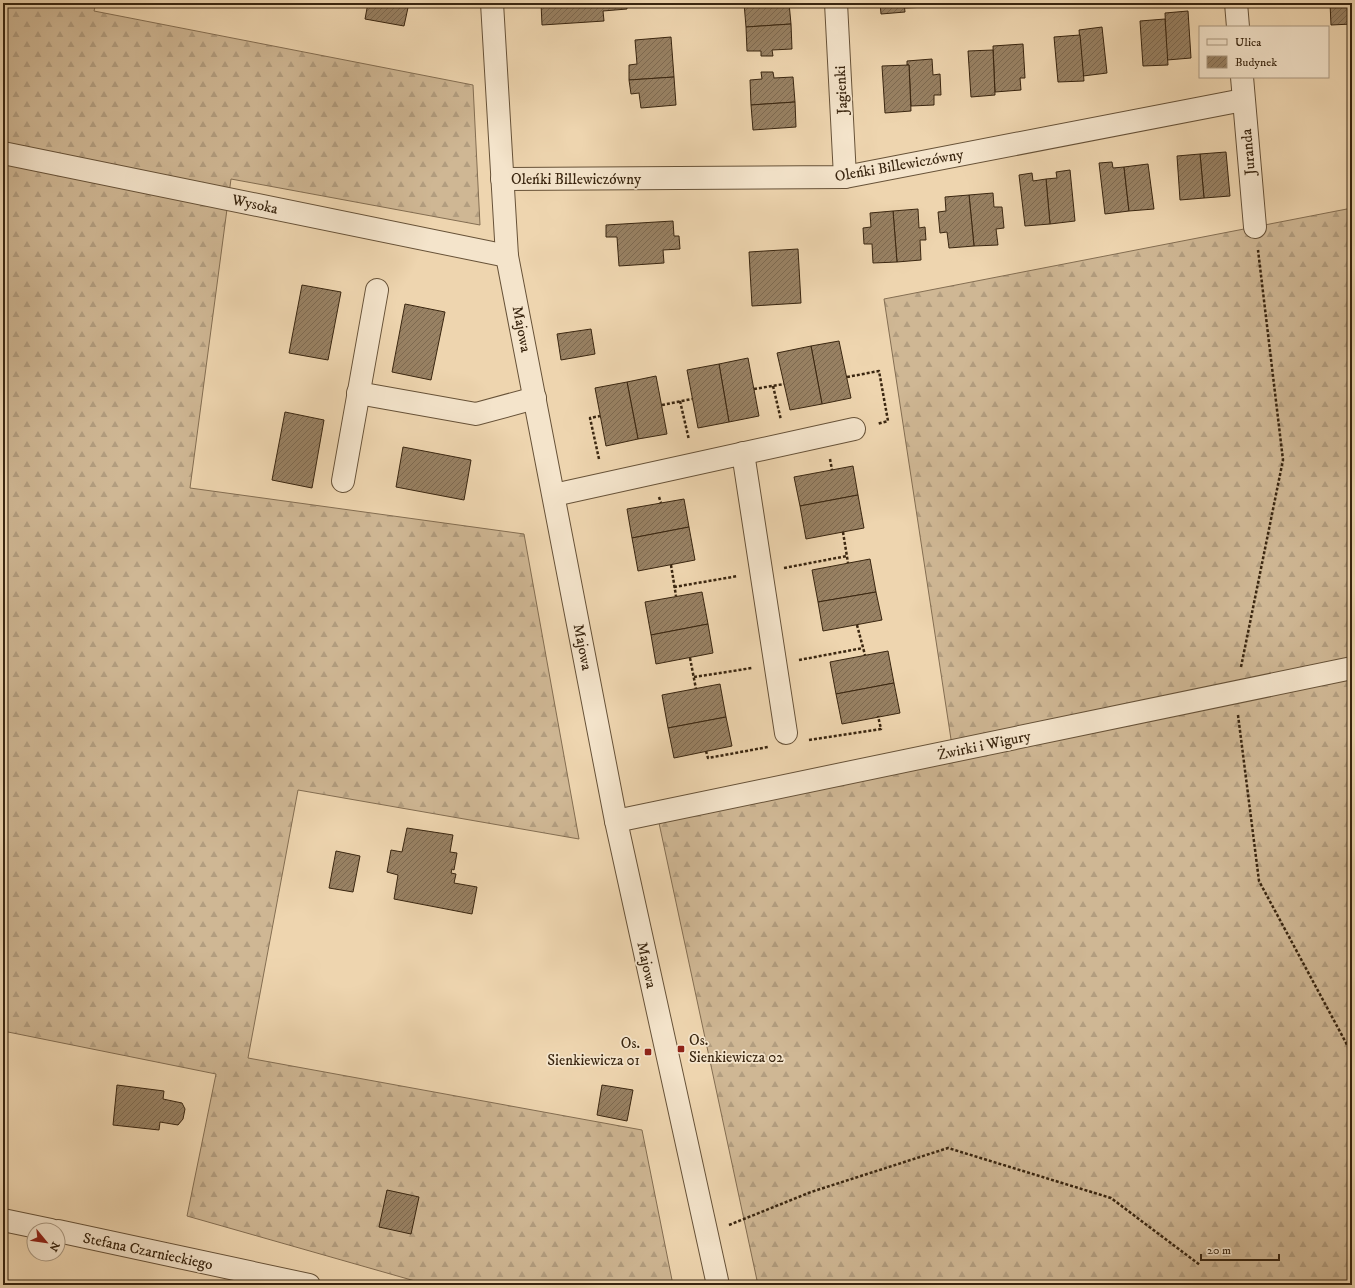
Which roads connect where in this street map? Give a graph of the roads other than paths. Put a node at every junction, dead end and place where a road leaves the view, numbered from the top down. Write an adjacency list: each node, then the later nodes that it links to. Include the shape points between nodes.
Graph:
1 (492, 3): 9 (street, Majowa)
2 (836, 3): 8 (street, Jagienki)
3 (1236, 3): 4 (street)
4 (1238, 26)
5 (1242, 78): 6 (street, Juranda)
6 (1243, 100): 8 (street, Oleńki Billewiczówny); 10 (street, Juranda)
7 (3, 153): 11 (street, Wysoka)
8 (845, 177): 9 (street, Oleńki Billewiczówny)
9 (502, 180): 11 (street, Majowa)
10 (1255, 226)
11 (507, 256): 14 (street, Majowa)
12 (376, 290): 13 (street)
13 (358, 393): 14 (street, via 476,414); 17 (street)
14 (535, 398): 18 (street, Majowa)
15 (854, 429): 16 (street)
16 (743, 453): 18 (street); 20 (street)
17 (343, 481)
18 (554, 494): 21 (street, Majowa)
19 (1352, 668): 21 (street, Żwirki i Wigury)
20 (787, 738)
21 (616, 821): 26 (street, Majowa)
22 (3, 1220): 23 (street)
23 (26, 1225)
24 (66, 1233): 25 (street, Stefana Czarnieckiego)
25 (309, 1285)
26 (718, 1285)

